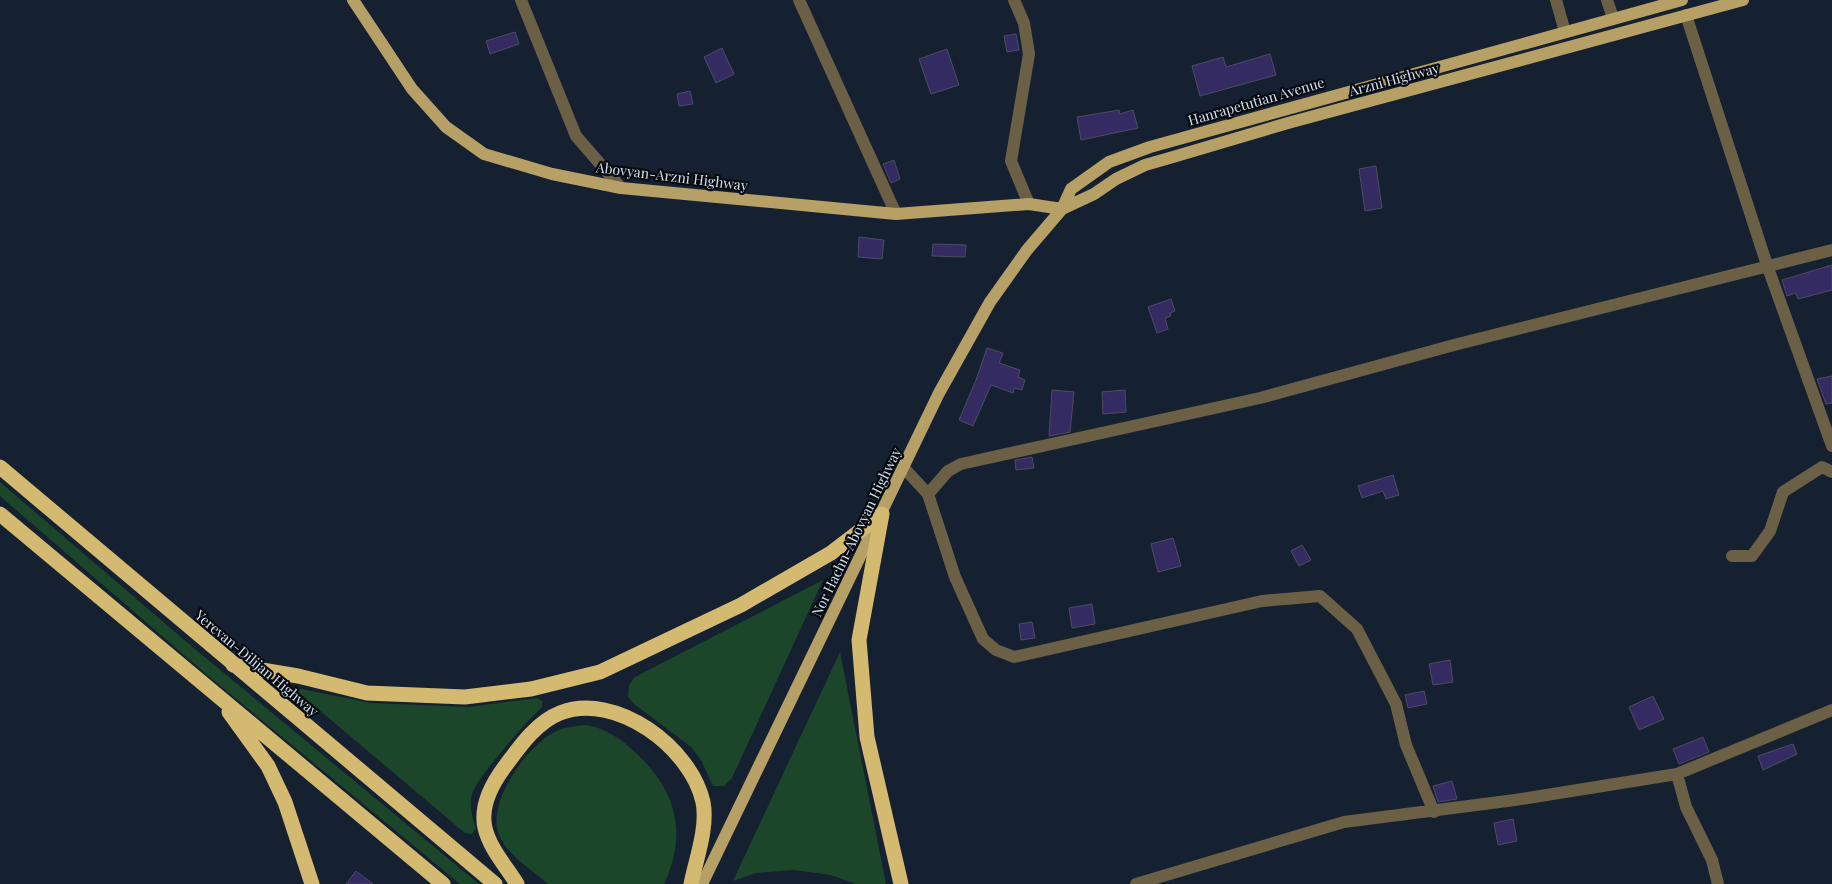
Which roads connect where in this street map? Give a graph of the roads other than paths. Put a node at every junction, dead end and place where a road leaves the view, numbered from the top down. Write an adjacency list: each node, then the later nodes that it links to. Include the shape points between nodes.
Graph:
1 (353, 0): 12 (main road, Abovyan-Arzni Highway, via 412,89 446,127 484,154 552,174)
2 (521, 0): 12 (street, via 576,136)
3 (799, 0): 15 (street)
4 (1014, 0): 13 (street, via 1024,23 1029,54 1011,161)
5 (1556, 0): 11 (street)
6 (1607, 0): 10 (street)
7 (1682, 0): 10 (main road, Hanrapetutian Avenue)
8 (1743, 0): 9 (main road, Arzni Highway)
9 (1686, 15): 14 (main road, Arzni Highway, via 1154,162); 17 (street)
10 (1613, 18): 11 (main road, Hanrapetutian Avenue)
11 (1565, 32): 14 (main road, Hanrapetutian Avenue, via 1150,147 1109,162 1090,175 1071,190)
12 (621, 188): 15 (main road, Abovyan-Arzni Highway)
13 (1028, 204): 14 (main road, Abovyan-Arzni Highway); 15 (main road, Abovyan-Arzni Highway)
14 (1062, 209): 20 (main road, Nor Hachn-Abovyan Highway, via 1027,250 990,302 939,393)
15 (896, 214)
16 (1832, 250): 17 (street)
17 (1767, 266): 18 (street); 22 (street, via 1260,398 961,464 948,471)
18 (1832, 446)
19 (0, 467): 26 (highway, Yerevan-Dilijan Highway)
20 (904, 468): 22 (street); 24 (main road, Nor Hachn-Abovyan Highway)
21 (1832, 472): 25 (street, via 1822,467 1783,492 1770,531 1752,556)
22 (928, 494): 30 (street, via 955,577 984,639 996,650 1014,657 1262,601 1320,596 1362,637 1396,704 1406,745)
23 (0, 514): 27 (highway)
24 (882, 514): 26 (highway, via 831,553 733,609 600,672 531,689 465,697 367,692); 36 (main road, Nor Hachn-Abovyan Highway); 37 (highway, via 859,640 867,737)
25 (1732, 556)
26 (233, 665): 33 (highway, Yerevan-Dilijan Highway)
27 (215, 693): 31 (highway, via 268,766 285,802); 32 (highway)
28 (1832, 710): 29 (street)
29 (1677, 774): 30 (street); 39 (street, via 1686,807 1712,860)
30 (1434, 812): 38 (street, via 1344,822)
31 (312, 884)
32 (443, 884)
33 (495, 884)
34 (517, 884): 35 (highway, via 490,844 485,827 485,807 499,774 543,723 560,713 579,708 614,711 648,730 682,760 696,781 703,803 704,824)
35 (691, 884)
36 (702, 884)
37 (901, 884)
38 (1136, 884)
39 (1718, 884)

